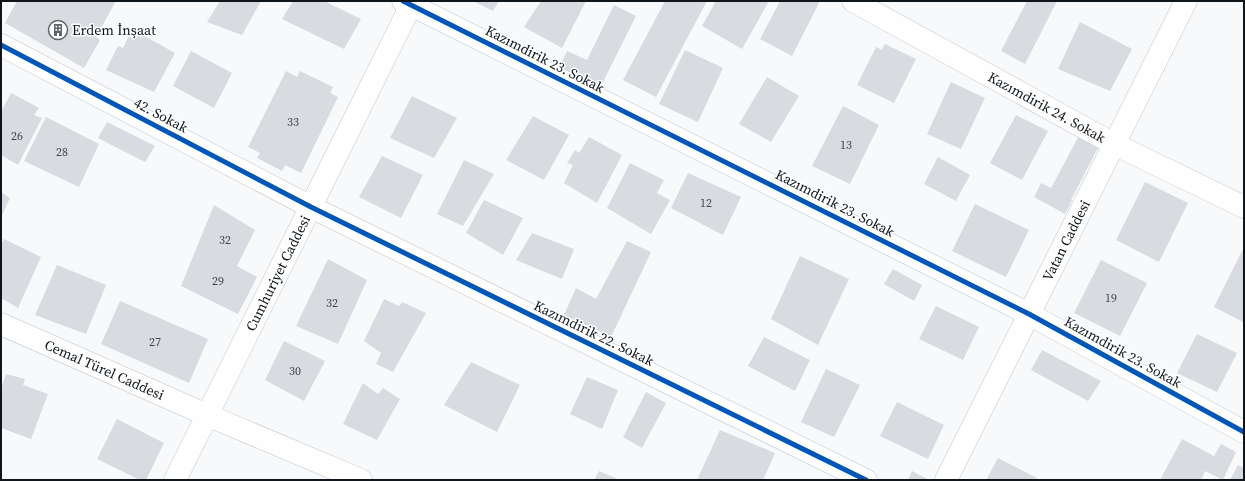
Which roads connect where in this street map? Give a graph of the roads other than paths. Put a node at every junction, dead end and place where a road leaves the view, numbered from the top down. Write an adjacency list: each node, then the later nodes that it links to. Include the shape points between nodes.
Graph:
1 (853, 1): 5 (street, Kazımdirik 24. Sokak)
2 (1186, 1): 5 (street, Vatan Caddesi)
3 (409, 2): 6 (street, Cumhuriyet Caddesi); 8 (street, Kazımdirik 23. Sokak)
4 (1, 45): 6 (street, 42. Sokak)
5 (1114, 144): 7 (street, Kazımdirik 24. Sokak); 8 (street, Vatan Caddesi)
6 (310, 207): 10 (street, Cumhuriyet Caddesi); 14 (street, Kazımdirik 22. Sokak)
7 (1244, 207)
8 (1029, 314): 11 (street, Kazımdirik 23. Sokak); 15 (street, Vatan Caddesi)
9 (1, 324): 10 (street, Cemal Türel Caddesi)
10 (208, 415): 12 (street, Cumhuriyet Caddesi); 13 (street, Cemal Türel Caddesi)
11 (1244, 432)
12 (175, 480)
13 (361, 480)
14 (866, 480)
15 (946, 480)

